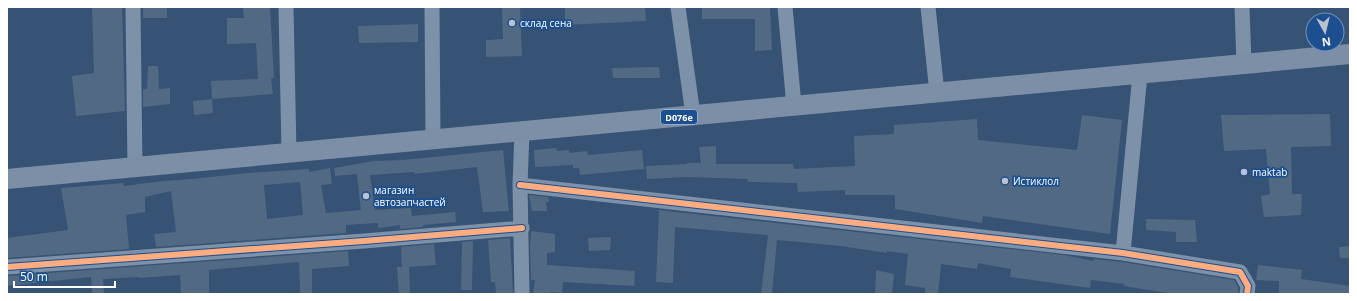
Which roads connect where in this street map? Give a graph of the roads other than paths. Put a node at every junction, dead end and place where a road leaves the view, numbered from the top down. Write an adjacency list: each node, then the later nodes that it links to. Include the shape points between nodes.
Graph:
1 (133, 7): 17 (street)
2 (286, 7): 16 (street)
3 (432, 7): 15 (street)
4 (678, 7): 13 (street)
5 (784, 7): 12 (street)
6 (928, 7): 11 (street)
7 (1242, 7): 9 (street)
8 (1350, 54): 9 (main road, D076e)
9 (1244, 64): 10 (main road, D076e)
10 (1140, 74): 11 (main road, D076e); 21 (street)
11 (937, 93): 12 (main road, D076e)
12 (794, 106): 13 (main road, D076e)
13 (694, 115): 14 (main road, D076e)
14 (522, 131): 15 (main road, D076e); 19 (street)
15 (433, 139): 16 (main road, D076e)
16 (289, 152): 17 (main road, D076e)
17 (135, 167): 18 (main road, D076e)
18 (7, 178)
19 (520, 185): 20 (street); 21 (street)
20 (522, 228): 22 (street); 23 (street)
21 (1123, 253): 24 (street, via 1240,272 1248,286)
22 (7, 267)
23 (522, 294)
24 (1247, 294)

